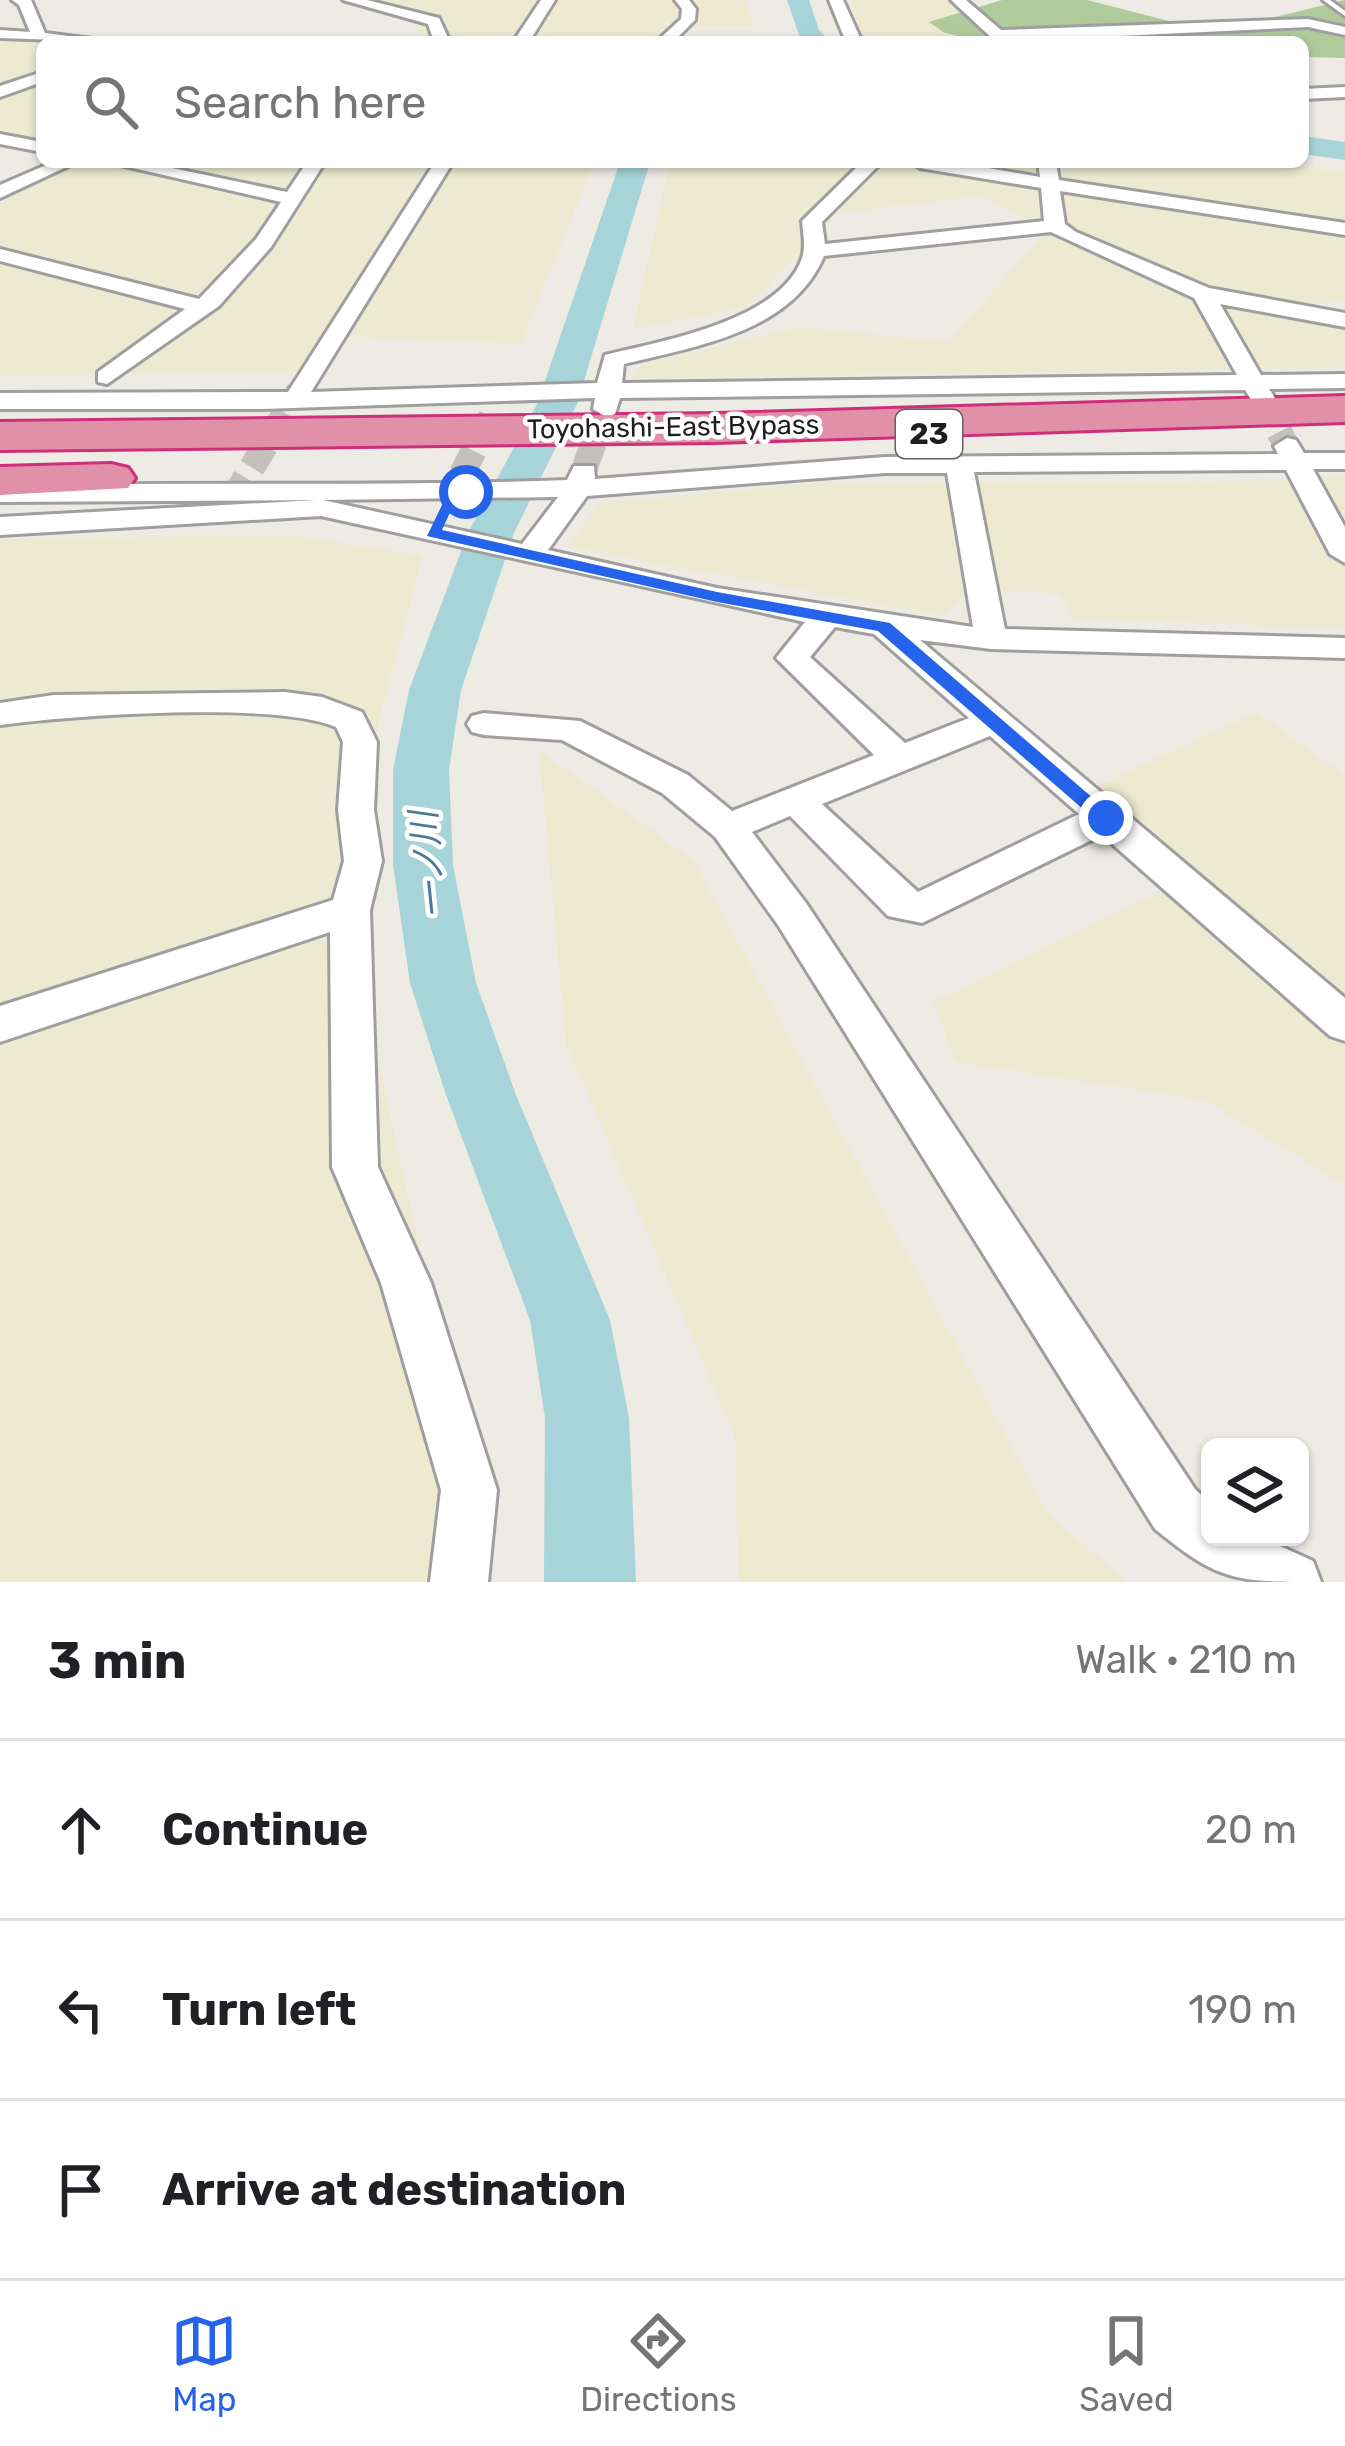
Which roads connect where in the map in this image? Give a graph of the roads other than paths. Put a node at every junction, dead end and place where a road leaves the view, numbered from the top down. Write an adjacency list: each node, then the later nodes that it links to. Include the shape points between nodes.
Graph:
1 (40, 0): 8 (street)
2 (350, 0): 16 (street, via 434,21)
3 (548, 0): 17 (street)
4 (682, 0): 18 (street, via 688,20)
5 (836, 0): 19 (street)
6 (958, 0): 20 (street)
7 (1326, 0): 10 (lane)
8 (22, 1): 14 (street)
9 (1240, 12): 11 (street)
10 (1345, 14)
11 (1259, 24): 12 (street); 21 (street)
12 (1345, 31)
13 (0, 34): 14 (street)
14 (38, 34): 15 (street)
15 (56, 36)
16 (440, 36)
17 (525, 36)
18 (671, 36)
19 (851, 36)
20 (999, 36)
21 (1038, 36)
22 (36, 78): 23 (street)
23 (0, 92)
24 (1345, 92): 25 (street)
25 (1309, 94)
26 (0, 140): 27 (street)
27 (36, 146)
28 (54, 168): 35 (street)
29 (145, 168): 36 (street)
30 (312, 168): 36 (street)
31 (440, 168): 47 (street)
32 (867, 168): 39 (street, via 812,221)
33 (990, 168): 34 (street)
34 (1049, 173): 37 (street); 38 (street)
35 (0, 192)
36 (290, 198): 42 (street, via 264,243)
37 (1054, 226): 39 (street); 41 (street)
38 (1345, 230)
39 (817, 251): 53 (street, via 811,272 767,310 732,328 613,360)
40 (0, 255): 42 (street)
41 (1203, 294): 43 (street); 51 (street)
42 (202, 308): 45 (street)
43 (1345, 320)
44 (0, 377): 45 (street)
45 (107, 377): 47 (street)
46 (1345, 381): 51 (street)
47 (302, 385): 54 (street, via 454,384)
48 (0, 401): 54 (street, via 262,401)
49 (1345, 409): 51 (highway, Toyohashi-East Bypass / 23)
50 (0, 412): 54 (highway, 23)
51 (1276, 419): 53 (highway, 23); 53 (street); 53 (highway, Toyohashi-East Bypass / 23, via 716,428); 55 (street); 56 (street); 59 (street)
52 (0, 436): 54 (highway, Toyohashi-East Bypass / 23)
53 (588, 438): 54 (highway, 23); 54 (street); 56 (street, via 885,465); 63 (street)
54 (484, 440): 57 (highway, 23); 58 (street, via 214,489); 62 (street)
55 (1345, 461)
56 (959, 464): 67 (street)
57 (0, 481)
58 (0, 494)
59 (1315, 501): 60 (street); 64 (street)
60 (1345, 502)
61 (0, 526): 62 (street, via 227,507 321,508)
62 (439, 534): 63 (street)
63 (530, 554): 65 (street)
64 (1345, 554)
65 (827, 616): 66 (street); 72 (street, via 792,658)
66 (884, 626): 67 (street); 70 (street)
67 (991, 639): 68 (street)
68 (1345, 648)
69 (0, 714): 76 (street, via 285,703 350,719 360,742 363,861)
70 (994, 721): 72 (street); 74 (street)
71 (484, 724): 75 (street, via 568,729 675,784)
72 (900, 759): 73 (street)
73 (796, 800): 74 (street, via 902,905 922,908); 75 (street)
74 (1106, 818): 77 (street)
75 (728, 827): 80 (street, via 1175,1509 1212,1544)
76 (350, 910): 78 (street); 79 (street, via 356,1167 406,1283 469,1490)
77 (1345, 1023)
78 (0, 1024)
79 (459, 1582)
80 (1292, 1582)

